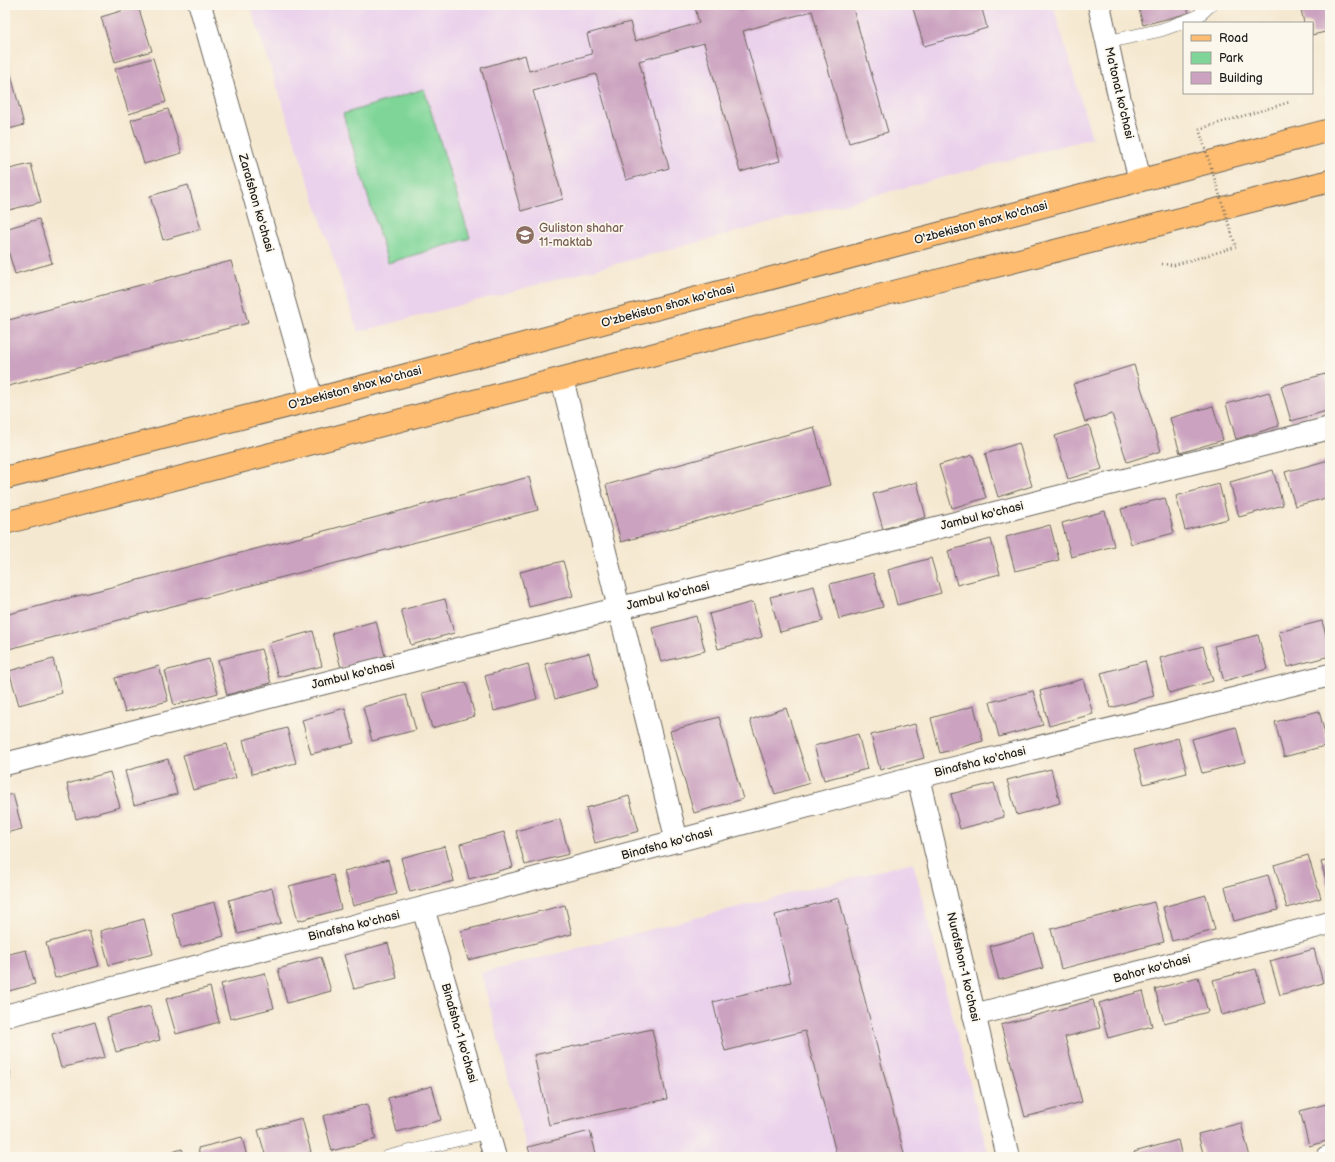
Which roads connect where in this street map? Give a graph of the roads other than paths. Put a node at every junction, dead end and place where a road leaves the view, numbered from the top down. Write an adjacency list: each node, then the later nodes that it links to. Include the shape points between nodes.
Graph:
1 (200, 5): 11 (street, Zarafshon ko'chasi)
2 (1099, 5): 6 (street, Ma'tonat ko'chasi)
3 (1210, 5): 5 (lane, via 1197,17)
4 (1183, 22): 6 (lane, via 1161,30)
5 (1183, 22)
6 (1107, 42): 8 (street, Ma'tonat ko'chasi)
7 (1330, 130): 8 (main road, O'zbekiston shox ko'chasi)
8 (1140, 180): 11 (main road, O'zbekiston shox ko'chasi)
9 (1330, 181): 10 (main road)
10 (562, 378): 14 (main road); 15 (street)
11 (312, 400): 13 (main road, O'zbekiston shox ko'chasi)
12 (1330, 428): 15 (street, Jambul ko'chasi)
13 (5, 478)
14 (5, 523)
15 (619, 608): 17 (street, Jambul ko'chasi); 19 (street)
16 (1330, 675): 18 (street, Binafsha ko'chasi)
17 (5, 764)
18 (918, 777): 19 (street, Binafsha ko'chasi); 22 (street, Nurafshon-1 ko'chasi)
19 (678, 841): 20 (street, Binafsha ko'chasi)
20 (423, 908): 23 (street, Binafsha ko'chasi); 24 (street, Binafsha-1 ko'chasi)
21 (1330, 923): 22 (street, Bahor ko'chasi)
22 (974, 1015): 27 (street, Nurafshon-1 ko'chasi)
23 (5, 1016)
24 (488, 1132): 25 (lane); 26 (street, Binafsha-1 ko'chasi)
25 (388, 1157)
26 (495, 1157)
27 (1008, 1157)

